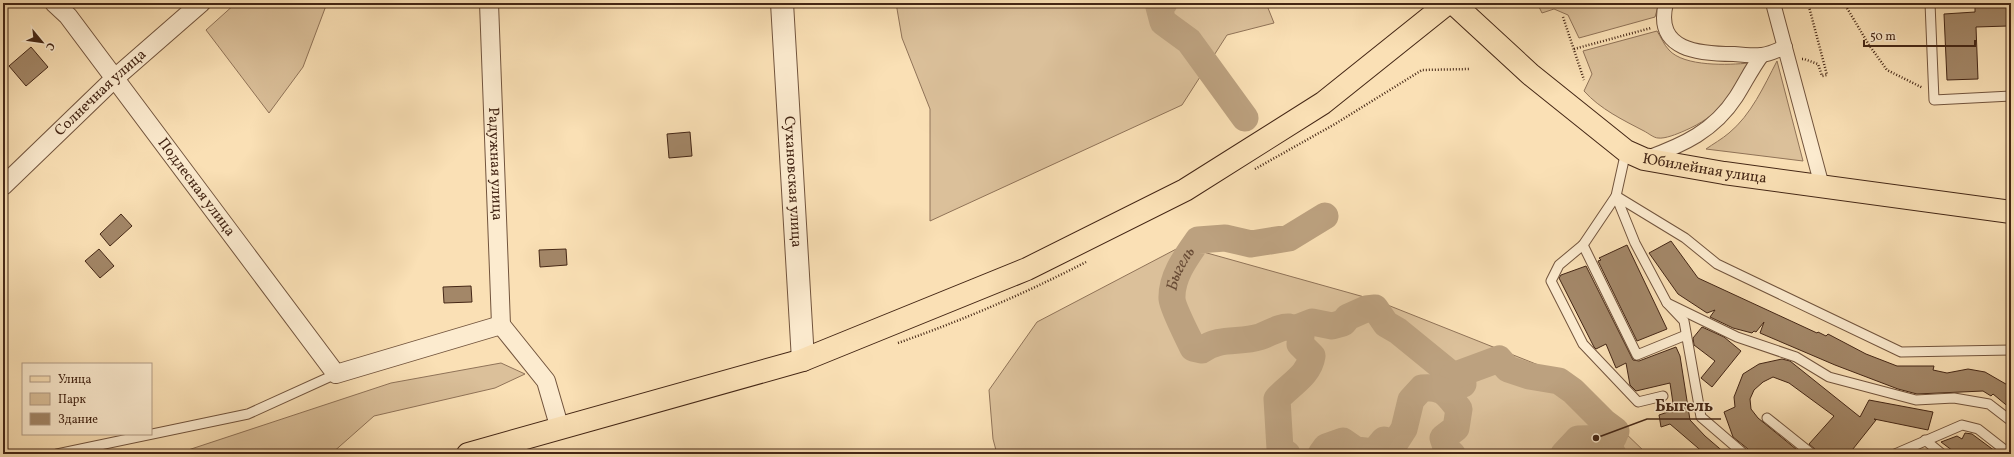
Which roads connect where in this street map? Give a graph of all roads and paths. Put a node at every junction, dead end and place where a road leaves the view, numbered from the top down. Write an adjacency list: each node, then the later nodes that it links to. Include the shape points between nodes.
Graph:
1 (54, 3): 22 (street, Подлесная улица, via 68,16)
2 (201, 3): 22 (street, Солнечная улица)
3 (489, 3): 33 (street, Радужная улица)
4 (782, 3): 36 (street, Сухановская улица)
5 (1448, 3): 36 (main road, via 1323,103 1185,190 1027,269)
6 (1453, 3): 26 (main road, Юбилейная улица, via 1530,74)
7 (1530, 3): 13 (path)
8 (1666, 3): 15 (street)
9 (1773, 3): 16 (street)
10 (1808, 3): 19 (path, via 1827,75 1822,76 1818,64)
11 (1844, 3): 24 (path, via 1868,45 1887,70)
12 (1930, 3): 24 (lane)
13 (1530, 7)
14 (1563, 17): 17 (path)
15 (1664, 24): 17 (path); 18 (street, via 1676,42 1692,51)
16 (1785, 47): 18 (street); 28 (street)
17 (1574, 49): 23 (path)
18 (1762, 55): 26 (street, via 1736,97 1716,121 1693,139)
19 (1804, 58)
20 (1469, 69): 21 (path)
21 (1422, 70)
22 (115, 78): 27 (street, Солнечная улица); 37 (street, Подлесная улица)
23 (1584, 80)
24 (1934, 93): 25 (lane, via 1934,100)
25 (2011, 96)
26 (1635, 155): 28 (main road, Юбилейная улица); 29 (lane)
27 (3, 186)
28 (1822, 186): 30 (main road, Юбилейная улица)
29 (1616, 196): 31 (lane); 32 (lane, via 1635,243); 35 (lane, via 1685,238 1717,264 1901,352)
30 (2011, 212)
31 (1583, 246): 34 (lane, via 1637,354); 38 (lane, via 1559,265 1551,281 1582,344 1638,402)
32 (1667, 303): 34 (lane, via 1684,321); 40 (lane, via 1737,337 1796,357 1829,377 1916,400 1954,398 1989,404)
33 (501, 326): 37 (street); 41 (street, via 546,381)
34 (1686, 335): 47 (lane, via 1701,417)
35 (2011, 350)
36 (803, 360): 41 (main road)
37 (336, 374): 42 (lane, via 248,414)
38 (1663, 396)
39 (1767, 418): 48 (lane)
40 (2011, 421)
41 (560, 429): 46 (main road)
42 (152, 434)
43 (148, 435): 45 (lane)
44 (1925, 440): 49 (lane); 50 (lane); 51 (lane, via 1962,425 1978,429)
45 (57, 454)
46 (468, 454)
47 (1744, 454)
48 (1812, 454)
49 (1895, 454)
50 (1942, 454)
51 (2010, 454)

